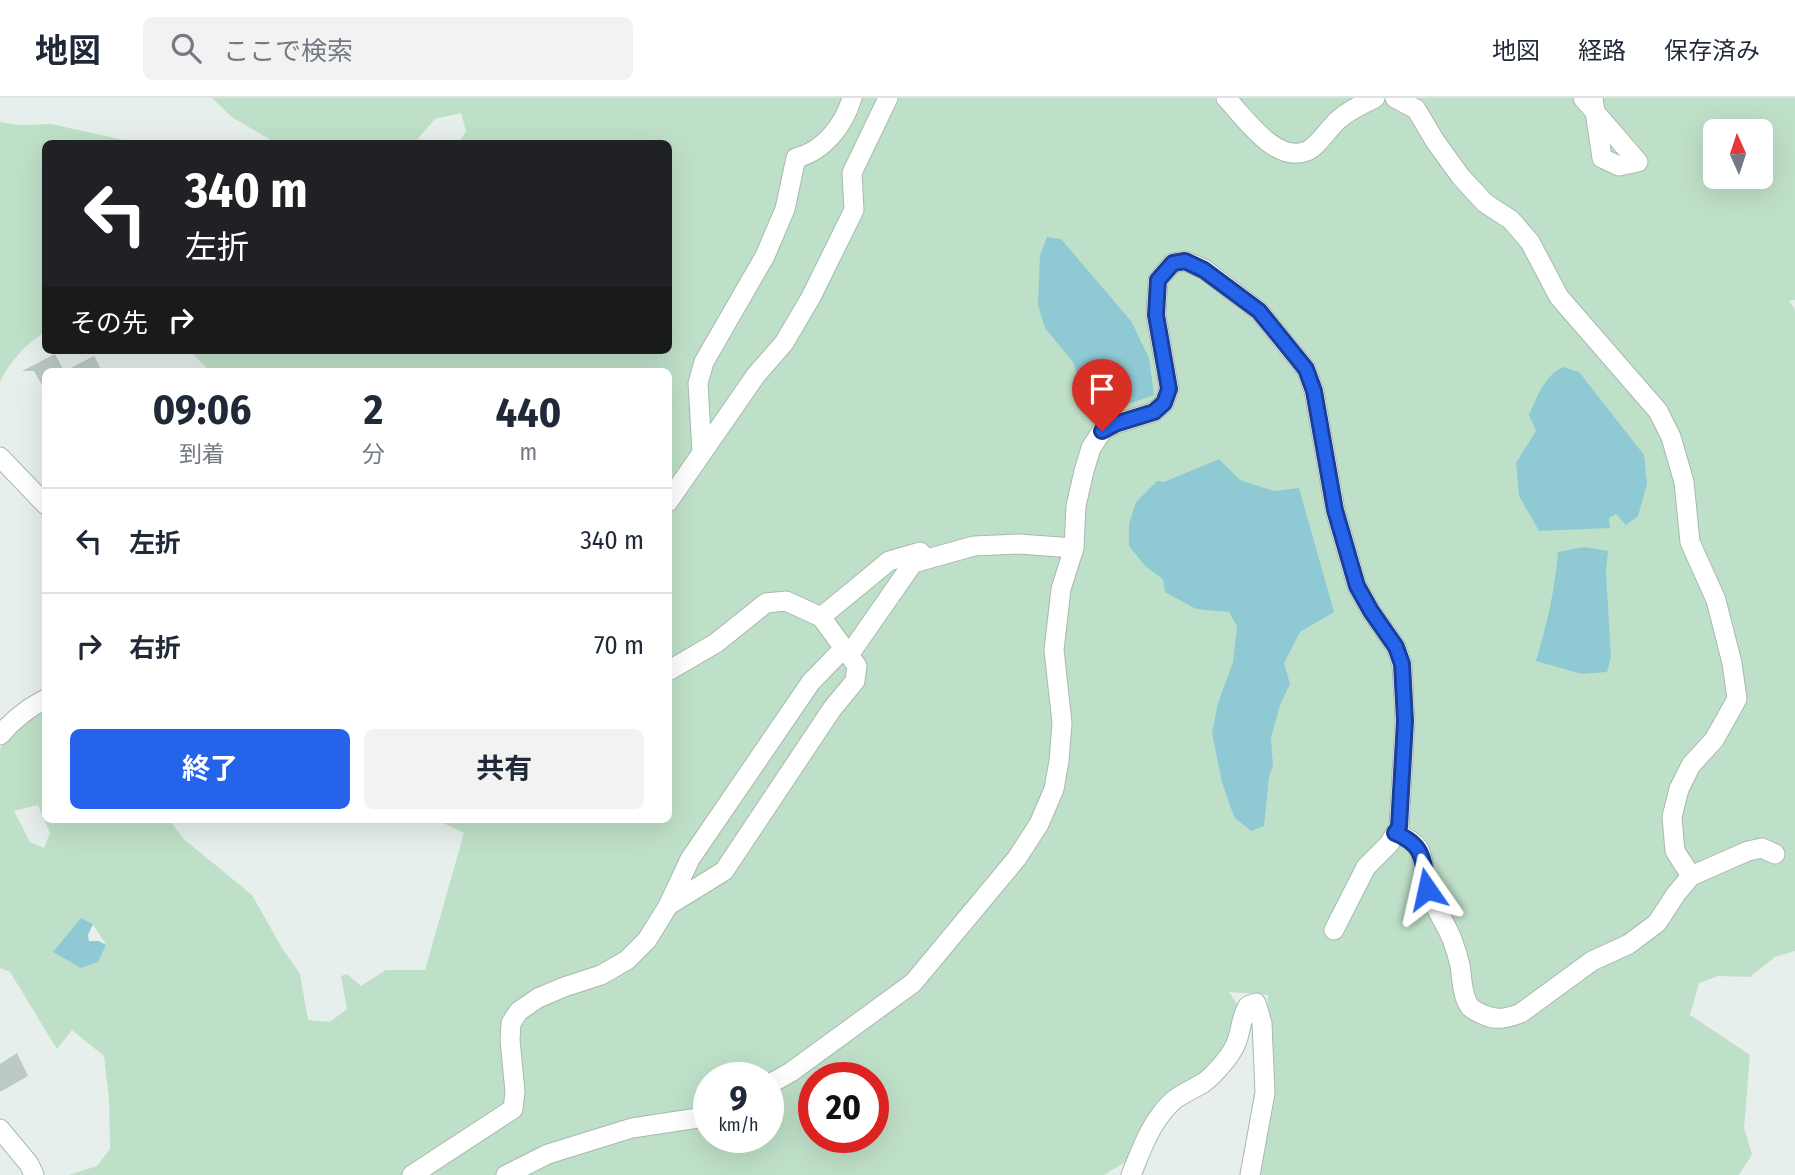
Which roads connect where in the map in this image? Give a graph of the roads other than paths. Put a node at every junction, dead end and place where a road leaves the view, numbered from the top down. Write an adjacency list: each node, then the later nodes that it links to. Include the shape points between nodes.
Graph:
1 (852, 98): 6 (street, via 837,131 809,155 796,158 785,209 765,256 704,362 698,383)
2 (888, 98): 6 (street, via 852,173 854,210 811,297 784,343)
3 (1227, 98): 4 (street, via 1266,142 1289,154 1309,151 1339,119)
4 (1375, 98)
5 (1395, 98): 19 (street, via 1416,109 1461,177 1531,242 1559,297 1658,411 1671,438 1684,482 1690,542 1716,600 1737,699 1679,789 1672,817 1675,851)
6 (702, 452): 8 (street)
7 (0, 457): 9 (street)
8 (672, 496)
9 (42, 501)
10 (1074, 548): 11 (street, via 974,546); 17 (street, via 1076,506 1091,448 1102,431 1154,412 1164,403 1169,389 1156,315 1158,280 1173,263 1185,261 1259,311 1306,369 1335,510 1357,586 1402,664 1405,721); 22 (street, via 1061,589 1054,650 1062,723 1059,761 1054,789 1039,824 1017,858 913,983)
11 (928, 559): 12 (street, via 920,552 889,561); 13 (street, via 913,563)
12 (821, 617): 13 (street); 14 (street, via 786,601 766,603 716,643)
13 (846, 652): 20 (street, via 811,682 690,859); 20 (street, via 857,666 855,681 724,872)
14 (672, 669)
15 (42, 701): 16 (street)
16 (0, 735)
17 (1395, 833): 19 (street, via 1419,847 1427,889 1460,964 1469,1006 1492,1018 1521,1013 1591,961 1629,944 1657,923); 21 (street, via 1366,867)
18 (1775, 854): 19 (street, via 1762,848 1748,851)
19 (1691, 876)
20 (668, 906): 26 (street, via 647,940 627,960 601,975 538,998 519,1012 511,1023 513,1109)
21 (1334, 930)
22 (784, 1076)
23 (693, 1119): 27 (street, via 632,1128 548,1154)
24 (0, 1129): 25 (street)
25 (34, 1175)
26 (412, 1175)
27 (506, 1175)
28 (1131, 1175): 29 (street, via 1157,1119 1175,1100 1204,1083 1233,1051 1243,1014 1256,1003 1262,1023 1265,1093)
29 (1250, 1175)

